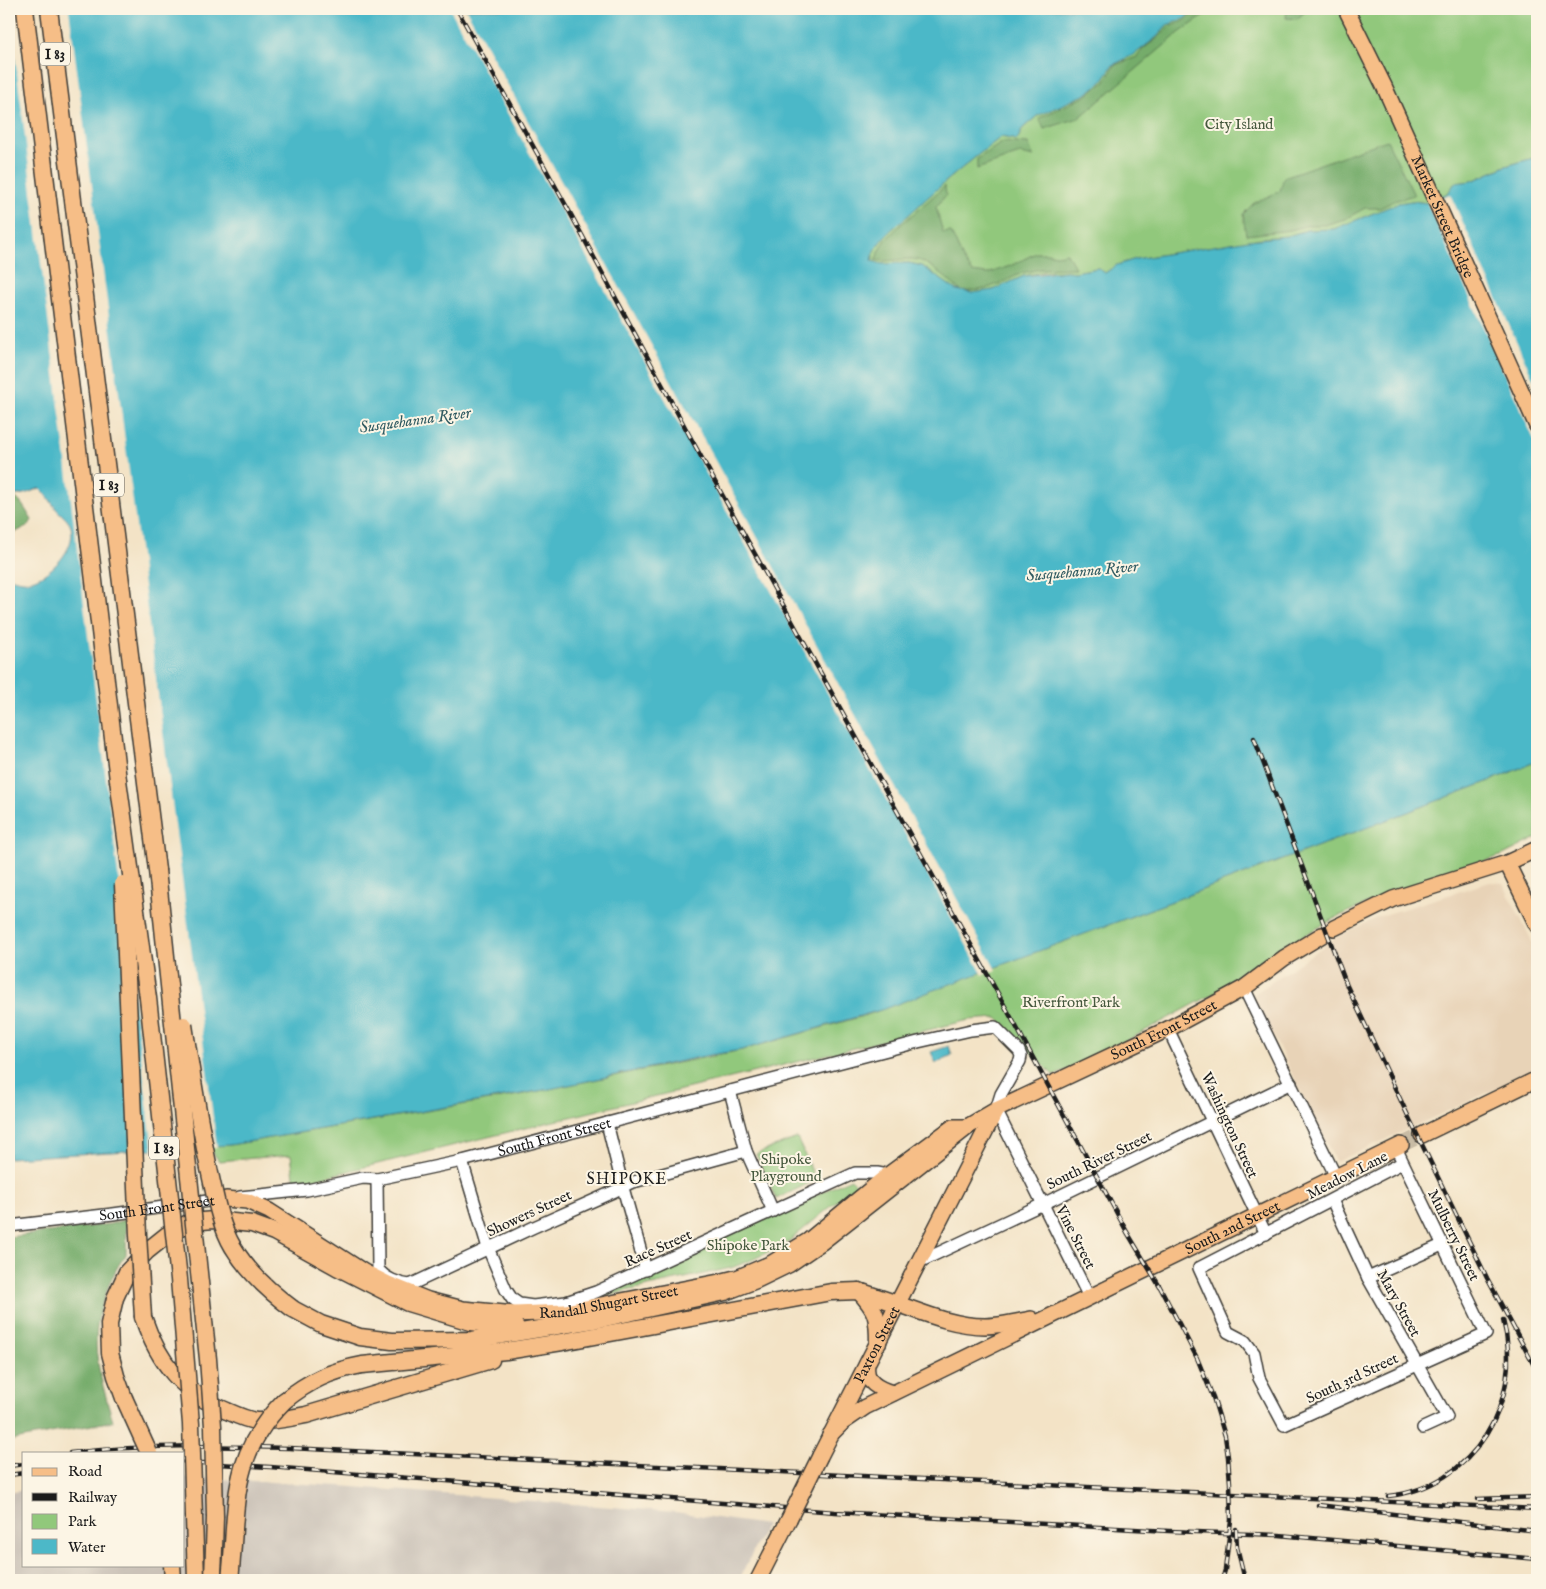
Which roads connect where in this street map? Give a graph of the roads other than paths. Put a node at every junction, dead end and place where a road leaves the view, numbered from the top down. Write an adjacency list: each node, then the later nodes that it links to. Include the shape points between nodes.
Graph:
1 (25, 9): 5 (highway, I 83)
2 (49, 9): 8 (highway, I 83)
3 (1346, 9): 4 (main road, Market Street Bridge)
4 (1537, 426)
5 (118, 780): 46 (highway, bridge, via 143,1317 160,1355 186,1388 208,1403 255,1421 278,1420 306,1415 502,1356); 57 (highway, I 83, bridge, via 148,998 179,1279 191,1424)
6 (1537, 849): 7 (main road, South Front Street)
7 (1507, 863): 9 (main road); 10 (main road, South Front Street, via 1393,899 1284,958)
8 (157, 870): 44 (highway, bridge, via 218,1209 232,1246 248,1269 294,1309 321,1324 360,1337 392,1341 472,1340); 58 (highway, I 83, bridge, via 209,1368 215,1517)
9 (1537, 924)
10 (1244, 988): 11 (main road, South Front Street); 13 (street)
11 (1168, 1029): 15 (main road, South Front Street); 16 (street, Washington Street)
12 (1537, 1079): 19 (main road)
13 (1291, 1083): 16 (street, South River Street); 25 (street)
14 (730, 1091): 15 (street, South Front Street, via 918,1042 995,1027 1019,1050 1021,1056); 17 (street, South Front Street); 21 (street)
15 (996, 1110): 18 (main road, South Front Street); 30 (street, Vine Street); 37 (main road, Paxton Street)
16 (1212, 1122): 30 (street, South River Street); 32 (street, Washington Street)
17 (607, 1123): 22 (street, South Front Street); 27 (street)
18 (967, 1127): 24 (main road, Randall Shugart Street, via 952,1127); 44 (highway, via 821,1242 789,1264 756,1280 725,1292 660,1307)
19 (1422, 1135)
20 (1398, 1146): 23 (street, Mulberry Street); 25 (main road, South 2nd Street)
21 (746, 1151): 27 (street, Showers Street, via 630,1183); 31 (street)
22 (462, 1161): 26 (street, South Front Street); 36 (street)
23 (1402, 1163): 29 (street, Meadow Lane); 35 (street, Mulberry Street)
24 (888, 1175): 28 (main road, Randall Shugart Street, via 808,1241 755,1270 695,1288 533,1315 463,1309 417,1296 374,1277 259,1206); 31 (street, Race Street, via 855,1173)
25 (1336, 1177): 32 (main road, South 2nd Street)
26 (377, 1179): 28 (street, South Front Street, via 363,1178 307,1190); 36 (street, Showers Street, via 378,1269 385,1276 410,1285)
27 (623, 1188): 36 (street, Showers Street); 38 (street)
28 (226, 1198): 33 (street, South Front Street)
29 (1332, 1200): 34 (street, Meadow Lane); 39 (street, Mary Street)
30 (1043, 1204): 37 (street, South River Street); 41 (street, Vine Street)
31 (773, 1212): 38 (street, Race Street)
32 (1256, 1215): 34 (street, Washington Street); 41 (main road, South 2nd Street)
33 (9, 1226)
34 (1266, 1234): 51 (street, Meadow Lane, via 1198,1268 1228,1332 1245,1341 1254,1353 1259,1378)
35 (1442, 1245): 39 (street); 45 (street, Mulberry Street)
36 (488, 1248): 38 (street, Race Street, via 512,1299 519,1304 533,1306 566,1302)
37 (919, 1262): 42 (main road, Paxton Street)
38 (646, 1270)
39 (1368, 1278): 49 (street, Mary Street)
40 (859, 1291): 42 (highway); 46 (highway, via 808,1295); 47 (highway, via 878,1320)
41 (1089, 1296): 43 (main road, South 2nd Street)
42 (898, 1304): 43 (main road, South 2nd Street, via 951,1322 986,1326); 47 (main road, Paxton Street)
43 (1064, 1309): 50 (main road, South 2nd Street)
44 (541, 1328): 54 (highway, bridge, via 471,1322 408,1303 274,1232 252,1224 214,1220 190,1222 167,1235 127,1272 115,1298 109,1324 110,1353 116,1376)
45 (1486, 1334): 49 (street, South 3rd Street)
46 (562, 1342): 59 (highway, bridge, via 339,1369 300,1388 269,1416 245,1459 238,1482)
47 (878, 1343): 48 (main road, Paxton Street)
48 (867, 1364): 50 (main road, via 871,1382); 53 (main road, Paxton Street)
49 (1416, 1365): 51 (street, South 3rd Street); 52 (street, Mary Street, via 1447,1417)
50 (893, 1393): 53 (main road, South 2nd Street, via 852,1415)
51 (1284, 1426)
52 (1423, 1428)
53 (830, 1435): 60 (main road, Paxton Street, bridge)
54 (149, 1452)
55 (172, 1566): 56 (highway)
56 (173, 1580)
57 (196, 1580)
58 (213, 1580)
59 (230, 1580)
60 (758, 1580)

